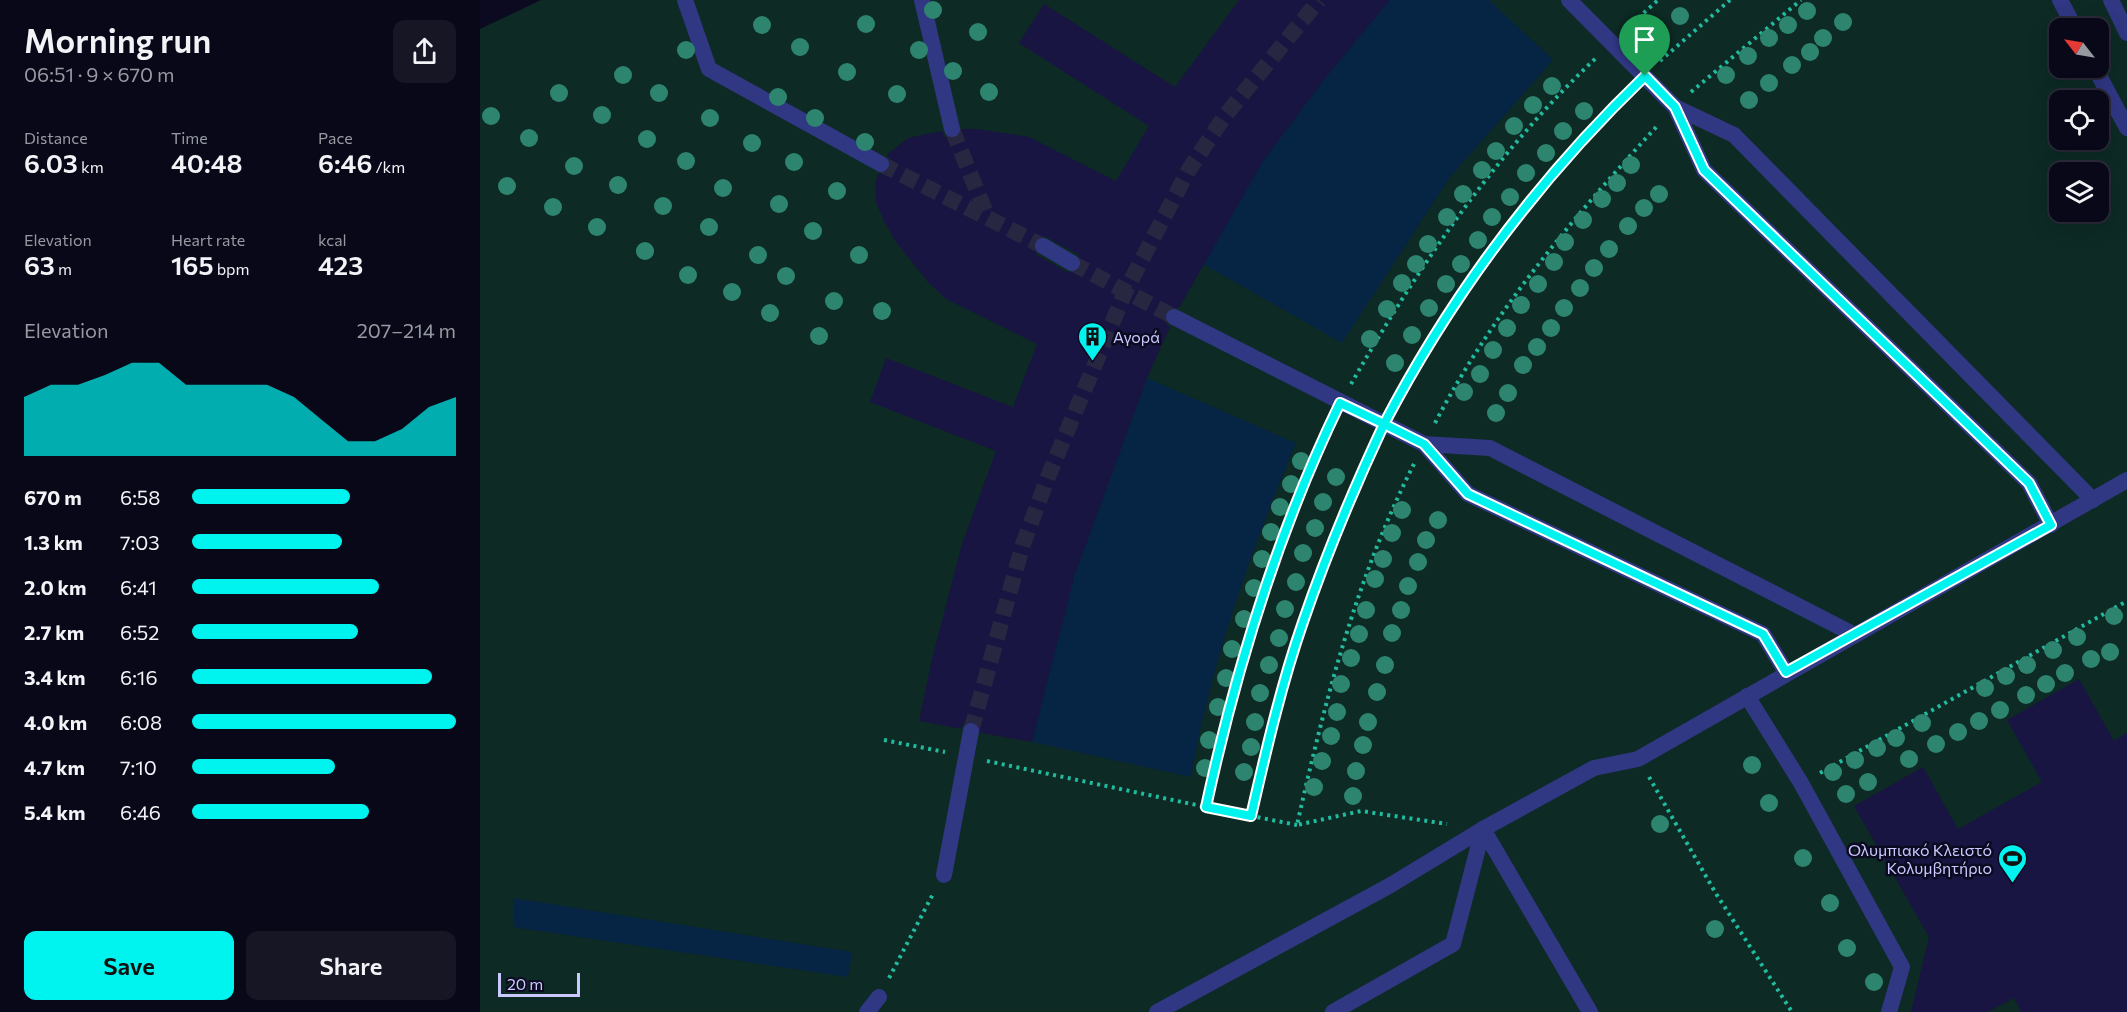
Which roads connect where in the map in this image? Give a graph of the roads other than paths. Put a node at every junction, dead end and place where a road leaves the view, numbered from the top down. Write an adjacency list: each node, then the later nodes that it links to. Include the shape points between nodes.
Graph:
1 (685, 0): 12 (street, via 709,69)
2 (922, 0): 11 (street)
3 (1569, 0): 9 (street)
4 (2060, 0): 6 (street)
5 (2111, 0): 7 (street)
6 (2070, 18)
7 (2127, 33)
8 (2100, 78): 10 (street)
9 (1675, 107): 18 (street, via 1734,135); 19 (street, via 1704,170 2029,483)
10 (2127, 128)
11 (952, 129)
12 (881, 164)
13 (1043, 246): 14 (street)
14 (1072, 263)
15 (1174, 317): 16 (street)
16 (1424, 444): 20 (street, via 1490,448); 21 (street, via 1468,494 1763,634)
17 (2127, 480): 18 (street)
18 (2093, 500): 19 (street)
19 (2051, 525): 20 (street)
20 (1855, 635): 21 (street)
21 (1786, 672): 22 (street)
22 (1747, 696): 24 (street, via 1638,759 1594,768); 31 (street, via 1801,783 1902,967)
23 (971, 731): 25 (street)
24 (1483, 829): 28 (street, via 1389,886); 29 (street, via 1453,944); 30 (street)
25 (944, 875)
26 (879, 997): 27 (street)
27 (867, 1012)
28 (1157, 1012)
29 (1332, 1012)
30 (1590, 1012)
31 (1889, 1012)

